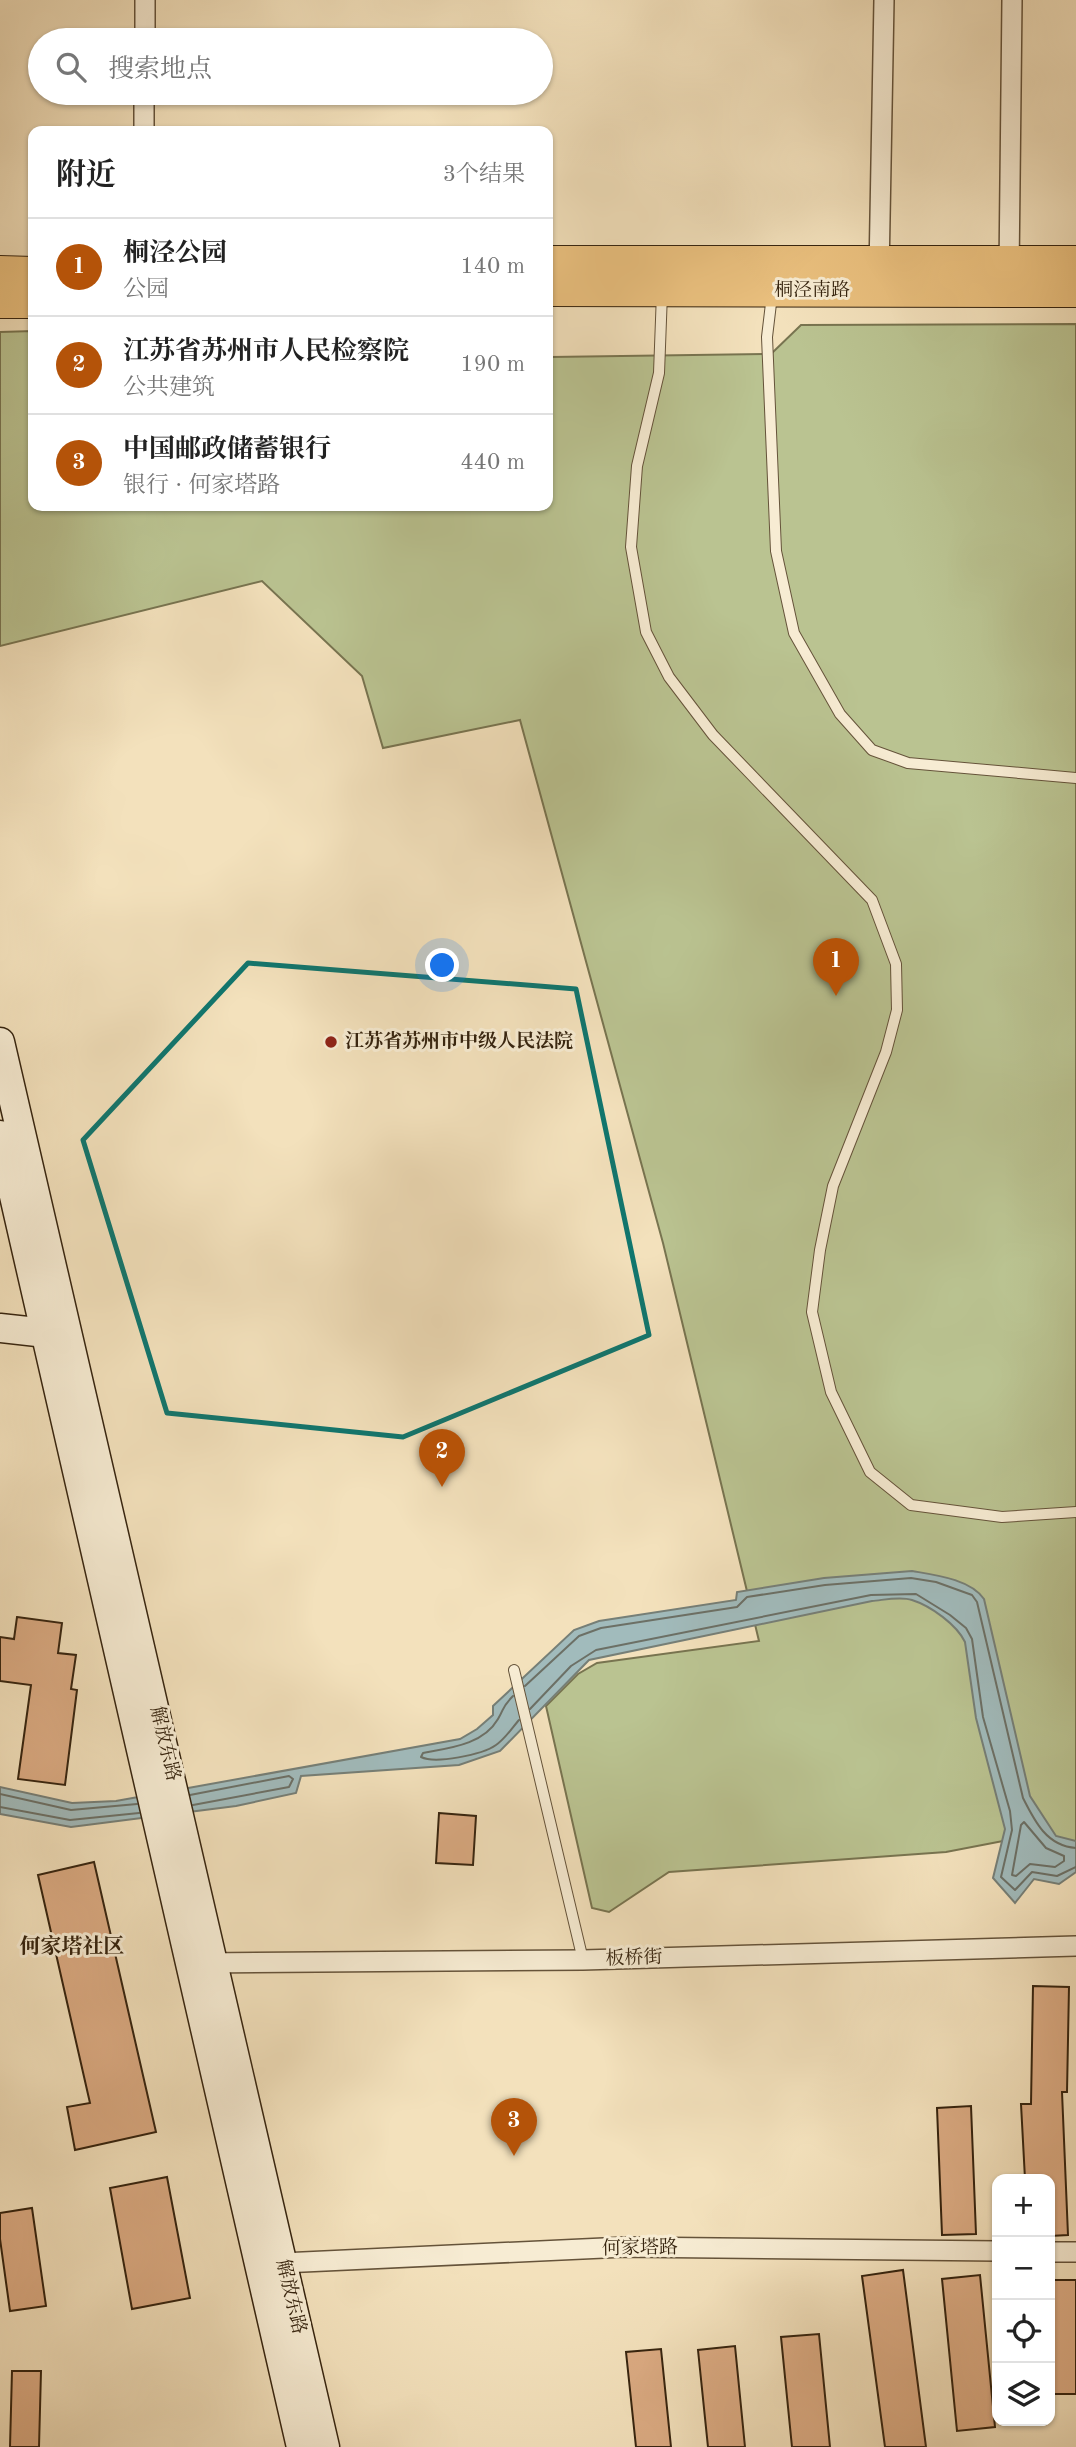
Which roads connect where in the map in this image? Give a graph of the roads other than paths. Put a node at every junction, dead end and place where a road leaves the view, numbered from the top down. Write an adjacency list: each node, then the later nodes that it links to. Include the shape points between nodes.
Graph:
1 (145, 0): 4 (street)
2 (884, 0): 13 (street)
3 (1012, 0): 14 (street)
4 (145, 28)
5 (144, 105): 6 (street)
6 (144, 126)
7 (1076, 262): 14 (main road, 桐泾南路)
8 (553, 263): 11 (main road, 桐泾南路)
9 (0, 272): 10 (main road)
10 (28, 273)
11 (662, 275): 12 (main road, 桐泾南路); 15 (main road, 桐泾南路); 25 (lane, via 659,373 637,466 631,547 646,632 669,677 713,735 872,900 896,964 897,1010 887,1052 833,1185 820,1250 812,1312 831,1392 870,1472 911,1505 1002,1517)
12 (775, 277): 13 (main road, 桐泾南路); 19 (lane, via 766,337 776,551 794,633 840,714 873,750 908,763)
13 (879, 277): 14 (main road, 桐泾南路)
14 (1009, 277): 16 (main road, 桐泾南路)
15 (553, 289)
16 (1076, 291)
17 (0, 302): 18 (main road)
18 (28, 302)
19 (1076, 778)
20 (0, 1042): 23 (main road, 解放东路)
21 (0, 1135): 23 (main road, 解放东路)
22 (0, 1308): 23 (main road)
23 (55, 1320): 24 (main road); 29 (main road, 解放东路)
24 (0, 1328)
25 (1076, 1512)
26 (514, 1670): 28 (lane)
27 (1076, 1946): 28 (street, 板桥街)
28 (583, 1960): 29 (street, 板桥街)
29 (202, 1963): 33 (main road, 解放东路); 34 (main road, 解放东路)
30 (992, 2251): 33 (street, 何家塔路, via 625,2247)
31 (1055, 2252): 32 (street)
32 (1076, 2252)
33 (282, 2263): 35 (main road, 解放东路)
34 (301, 2447)
35 (325, 2447)

